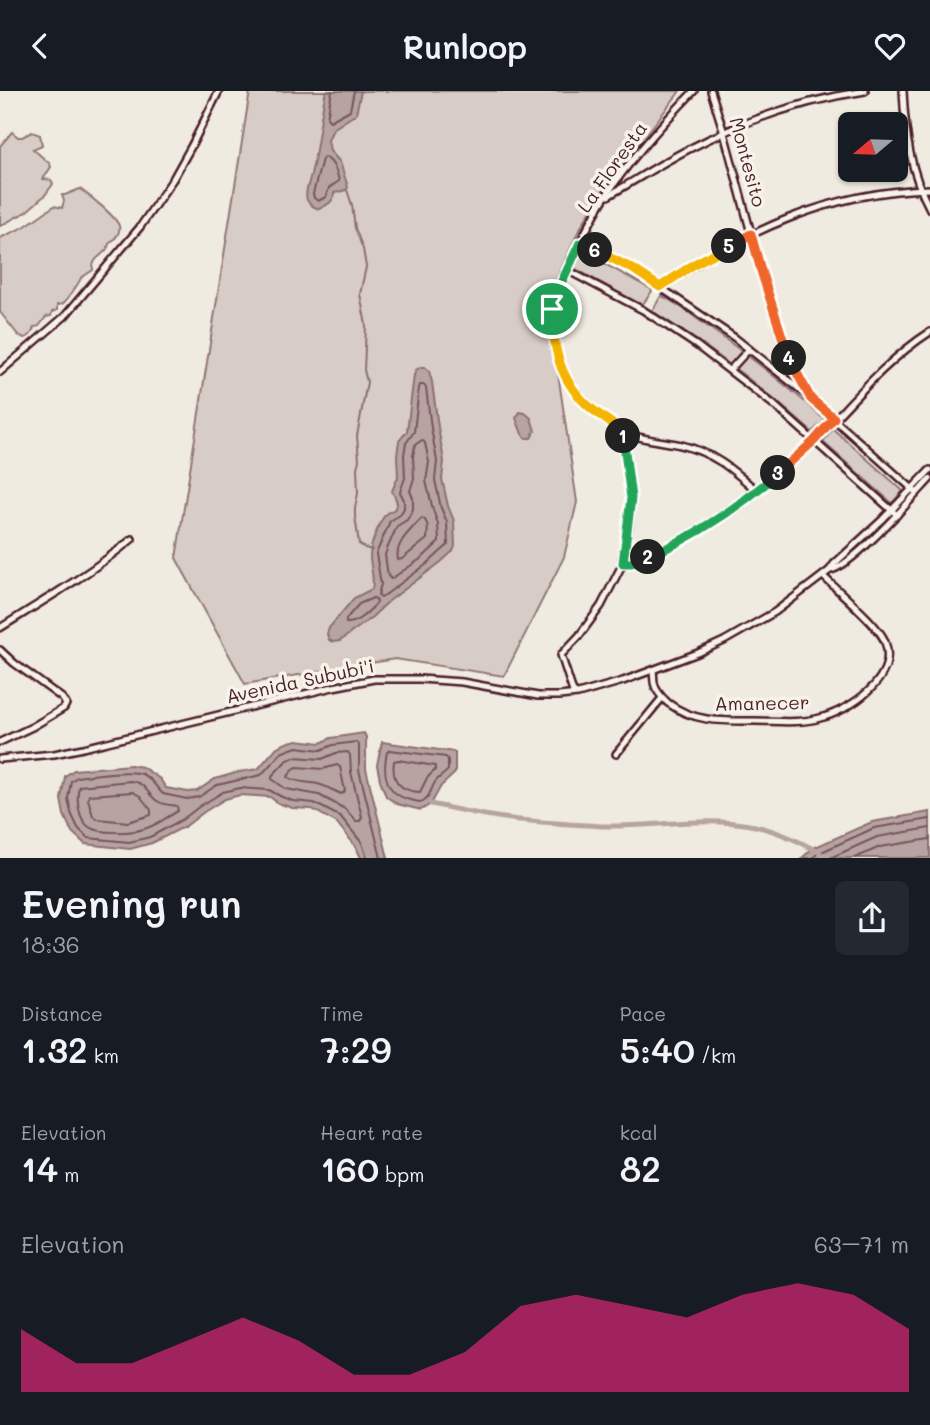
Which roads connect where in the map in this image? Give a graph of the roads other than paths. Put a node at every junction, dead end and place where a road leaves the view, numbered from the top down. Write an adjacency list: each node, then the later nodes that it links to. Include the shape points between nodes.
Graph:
1 (219, 91): 18 (street, via 173,179 140,226 65,316)
2 (694, 91): 9 (street, La Floresta, via 659,127)
3 (710, 91): 6 (street, Montesito)
4 (866, 91): 6 (street, via 777,111)
5 (903, 91): 7 (street)
6 (724, 132): 9 (street); 11 (street, Montesito)
7 (920, 189): 8 (street); 10 (street); 11 (street, via 839,201)
8 (930, 189)
9 (605, 197): 12 (street, La Floresta)
10 (930, 209)
11 (751, 234): 14 (street); 19 (street, Montesito, via 786,353)
12 (580, 243): 13 (street, La Floresta); 14 (street)
13 (567, 270): 17 (street, via 647,313); 21 (street, La Floresta, via 552,309 556,355 574,390)
14 (660, 287): 16 (street)
15 (930, 332): 20 (street)
16 (749, 349): 17 (street); 19 (street)
17 (730, 370): 22 (street)
18 (0, 372)
19 (811, 399): 20 (street)
20 (834, 418): 22 (street); 25 (street)
21 (623, 432): 26 (street, via 716,458); 29 (street, via 631,498)
22 (814, 441): 26 (street); 27 (street)
23 (930, 470): 25 (street, Avenida Sububi'i)
24 (930, 479): 25 (street, Avenida Sububi'i)
25 (914, 490): 27 (street, Avenida Sububi'i)
26 (757, 491): 29 (street, via 700,530 639,561)
27 (895, 512): 30 (street, Avenida Sububi'i, via 860,550)
28 (132, 539): 31 (street)
29 (623, 563): 34 (street, via 601,606 561,655 573,692)
30 (822, 576): 33 (street, Avenida Sububi'i, via 751,627); 35 (street, Amanecer, via 875,627 888,654 885,672 874,686 844,709 801,721 710,721 693,717)
31 (0, 628)
32 (0, 650): 36 (street, via 66,704)
33 (653, 670): 34 (street, Avenida Sububi'i); 35 (street)
34 (578, 694): 38 (street, Avenida Sububi'i, via 538,696 462,682 374,679 83,748)
35 (662, 698): 37 (street)
36 (0, 742)
37 (616, 754)
38 (0, 759)

